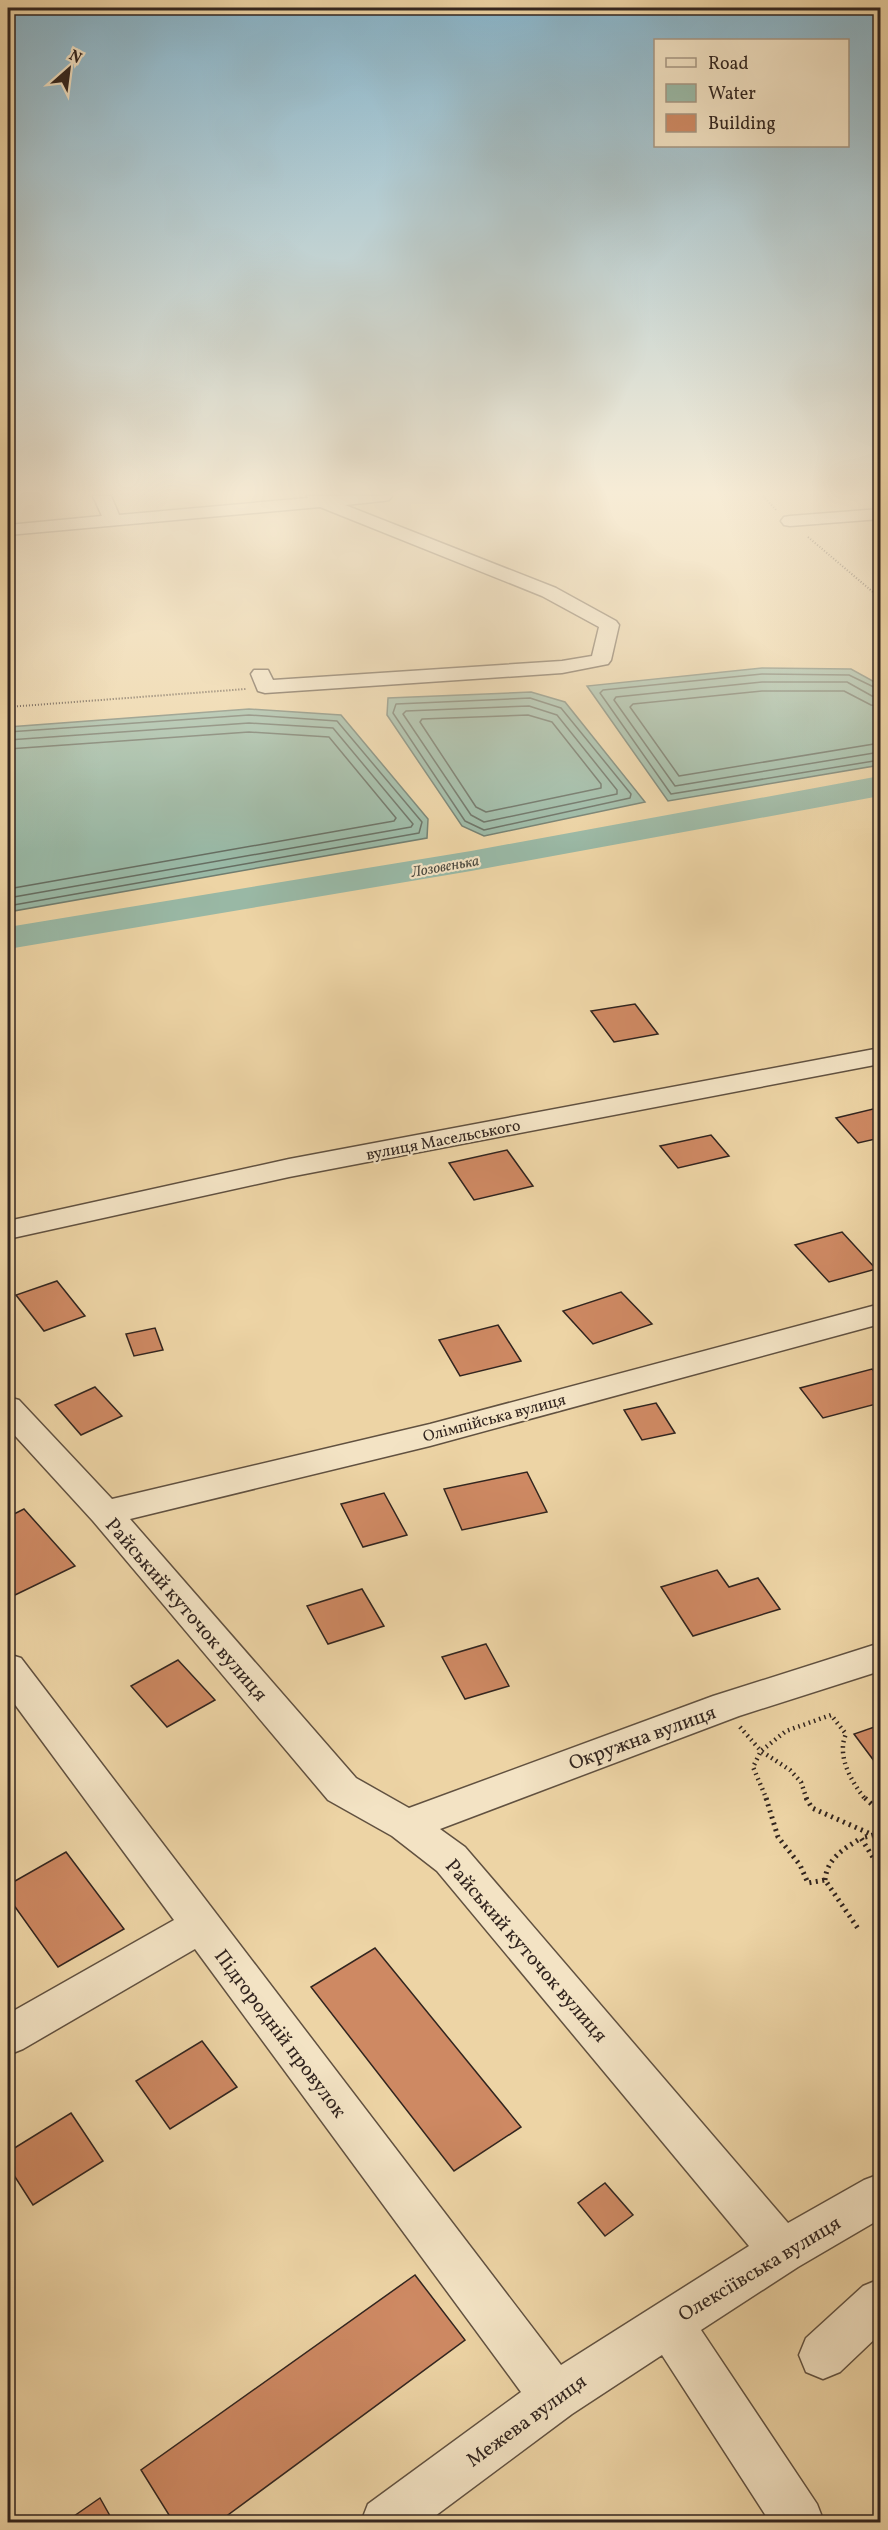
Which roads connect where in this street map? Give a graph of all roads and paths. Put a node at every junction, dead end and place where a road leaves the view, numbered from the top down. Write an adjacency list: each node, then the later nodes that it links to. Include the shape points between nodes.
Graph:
1 (589, 614): 2 (street, via 609,625 601,660 562,667)
2 (263, 681): 3 (path)
3 (8, 707)
4 (880, 1056): 5 (street, вулиця Масельського, via 289,1168)
5 (8, 1230)
6 (880, 1314): 8 (street, Олімпійська вулиця, via 430,1435)
7 (8, 1408): 8 (street, Райський куточок вулиця)
8 (105, 1513): 14 (street, Райський куточок вулиця, via 342,1789)
9 (880, 1656): 11 (street, Окружна вулиця)
10 (8, 1668): 21 (street, Підгородній провулок)
11 (726, 1706): 12 (path); 14 (street, Окружна вулиця)
12 (761, 1751): 13 (path, via 786,1731 831,1714 846,1734 841,1744 853,1783); 16 (path, via 801,1782 812,1808); 20 (path, via 753,1767 778,1837 800,1865 808,1883)
13 (880, 1812)
14 (406, 1825): 25 (street, Райський куточок вулиця, via 451,1859)
15 (880, 1827): 16 (path)
16 (873, 1835): 17 (path); 18 (path)
17 (861, 1838): 19 (path); 20 (path, via 834,1857 825,1870)
18 (880, 1844)
19 (880, 1864)
20 (825, 1880): 22 (path)
21 (200, 1926): 23 (street); 29 (street, Підгородній провулок)
22 (859, 1930)
23 (8, 2036)
24 (880, 2195): 25 (street, Олексіївська вулиця)
25 (782, 2251): 27 (street, Олексіївська вулиця)
26 (880, 2302): 28 (street)
27 (669, 2323): 29 (street, Межева вулиця); 31 (street)
28 (823, 2355)
29 (555, 2397): 30 (street, Межева вулиця)
30 (386, 2523)
31 (799, 2523)

